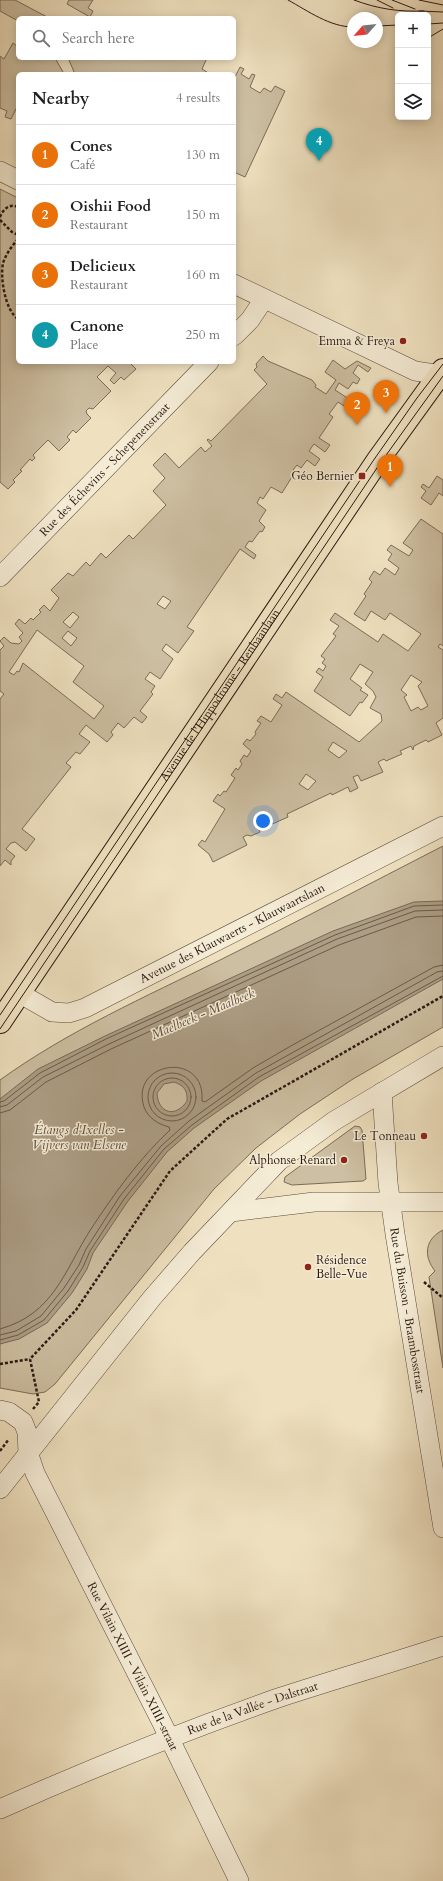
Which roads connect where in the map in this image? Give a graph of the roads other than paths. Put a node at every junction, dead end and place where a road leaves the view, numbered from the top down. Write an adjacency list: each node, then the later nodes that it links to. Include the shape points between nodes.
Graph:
1 (0, 171): 2 (street)
2 (16, 179)
3 (236, 285): 4 (street)
4 (264, 299): 5 (street, via 250,320); 7 (street, via 414,371)
5 (236, 334)
6 (207, 364): 8 (street, Rue des Échevins - Schepenenstraat)
7 (442, 373): 10 (main road, Avenue de l'Hippodrome - Renbaanlaan, via 378,460)
8 (0, 577)
9 (443, 826): 10 (street, Avenue des Klauwaerts - Klauwaartslaan, via 85,1008 69,1013 52,1012)
10 (19, 993): 11 (main road, Avenue de l'Hippodrome - Renbaanlaan)
11 (0, 1022)
12 (443, 1056): 13 (street)
13 (382, 1092): 14 (street, Rue du Buisson - Braambosstraat); 16 (street, via 334,1121 279,1161)
14 (391, 1202): 15 (street); 16 (street, via 314,1202); 20 (street, Rue du Buisson - Braambosstraat)
15 (443, 1202)
16 (231, 1212): 18 (street, via 152,1298)
17 (0, 1410): 18 (street, Rue Vilain XIIII - Vilain XIIII-straat, via 9,1412 23,1422 27,1432)
18 (28, 1452): 19 (street); 22 (street, Rue Vilain XIIII - Vilain XIIII-straat, via 35,1473)
19 (0, 1489)
20 (443, 1528)
21 (443, 1646): 22 (street, Rue de la Vallée - Dalstraat, via 279,1698)
22 (169, 1738): 23 (street, Rue de la Vallée - Dalstraat); 24 (street, Rue Vilain XIIII - Vilain XIIII-straat)
23 (0, 1809)
24 (239, 1881)

